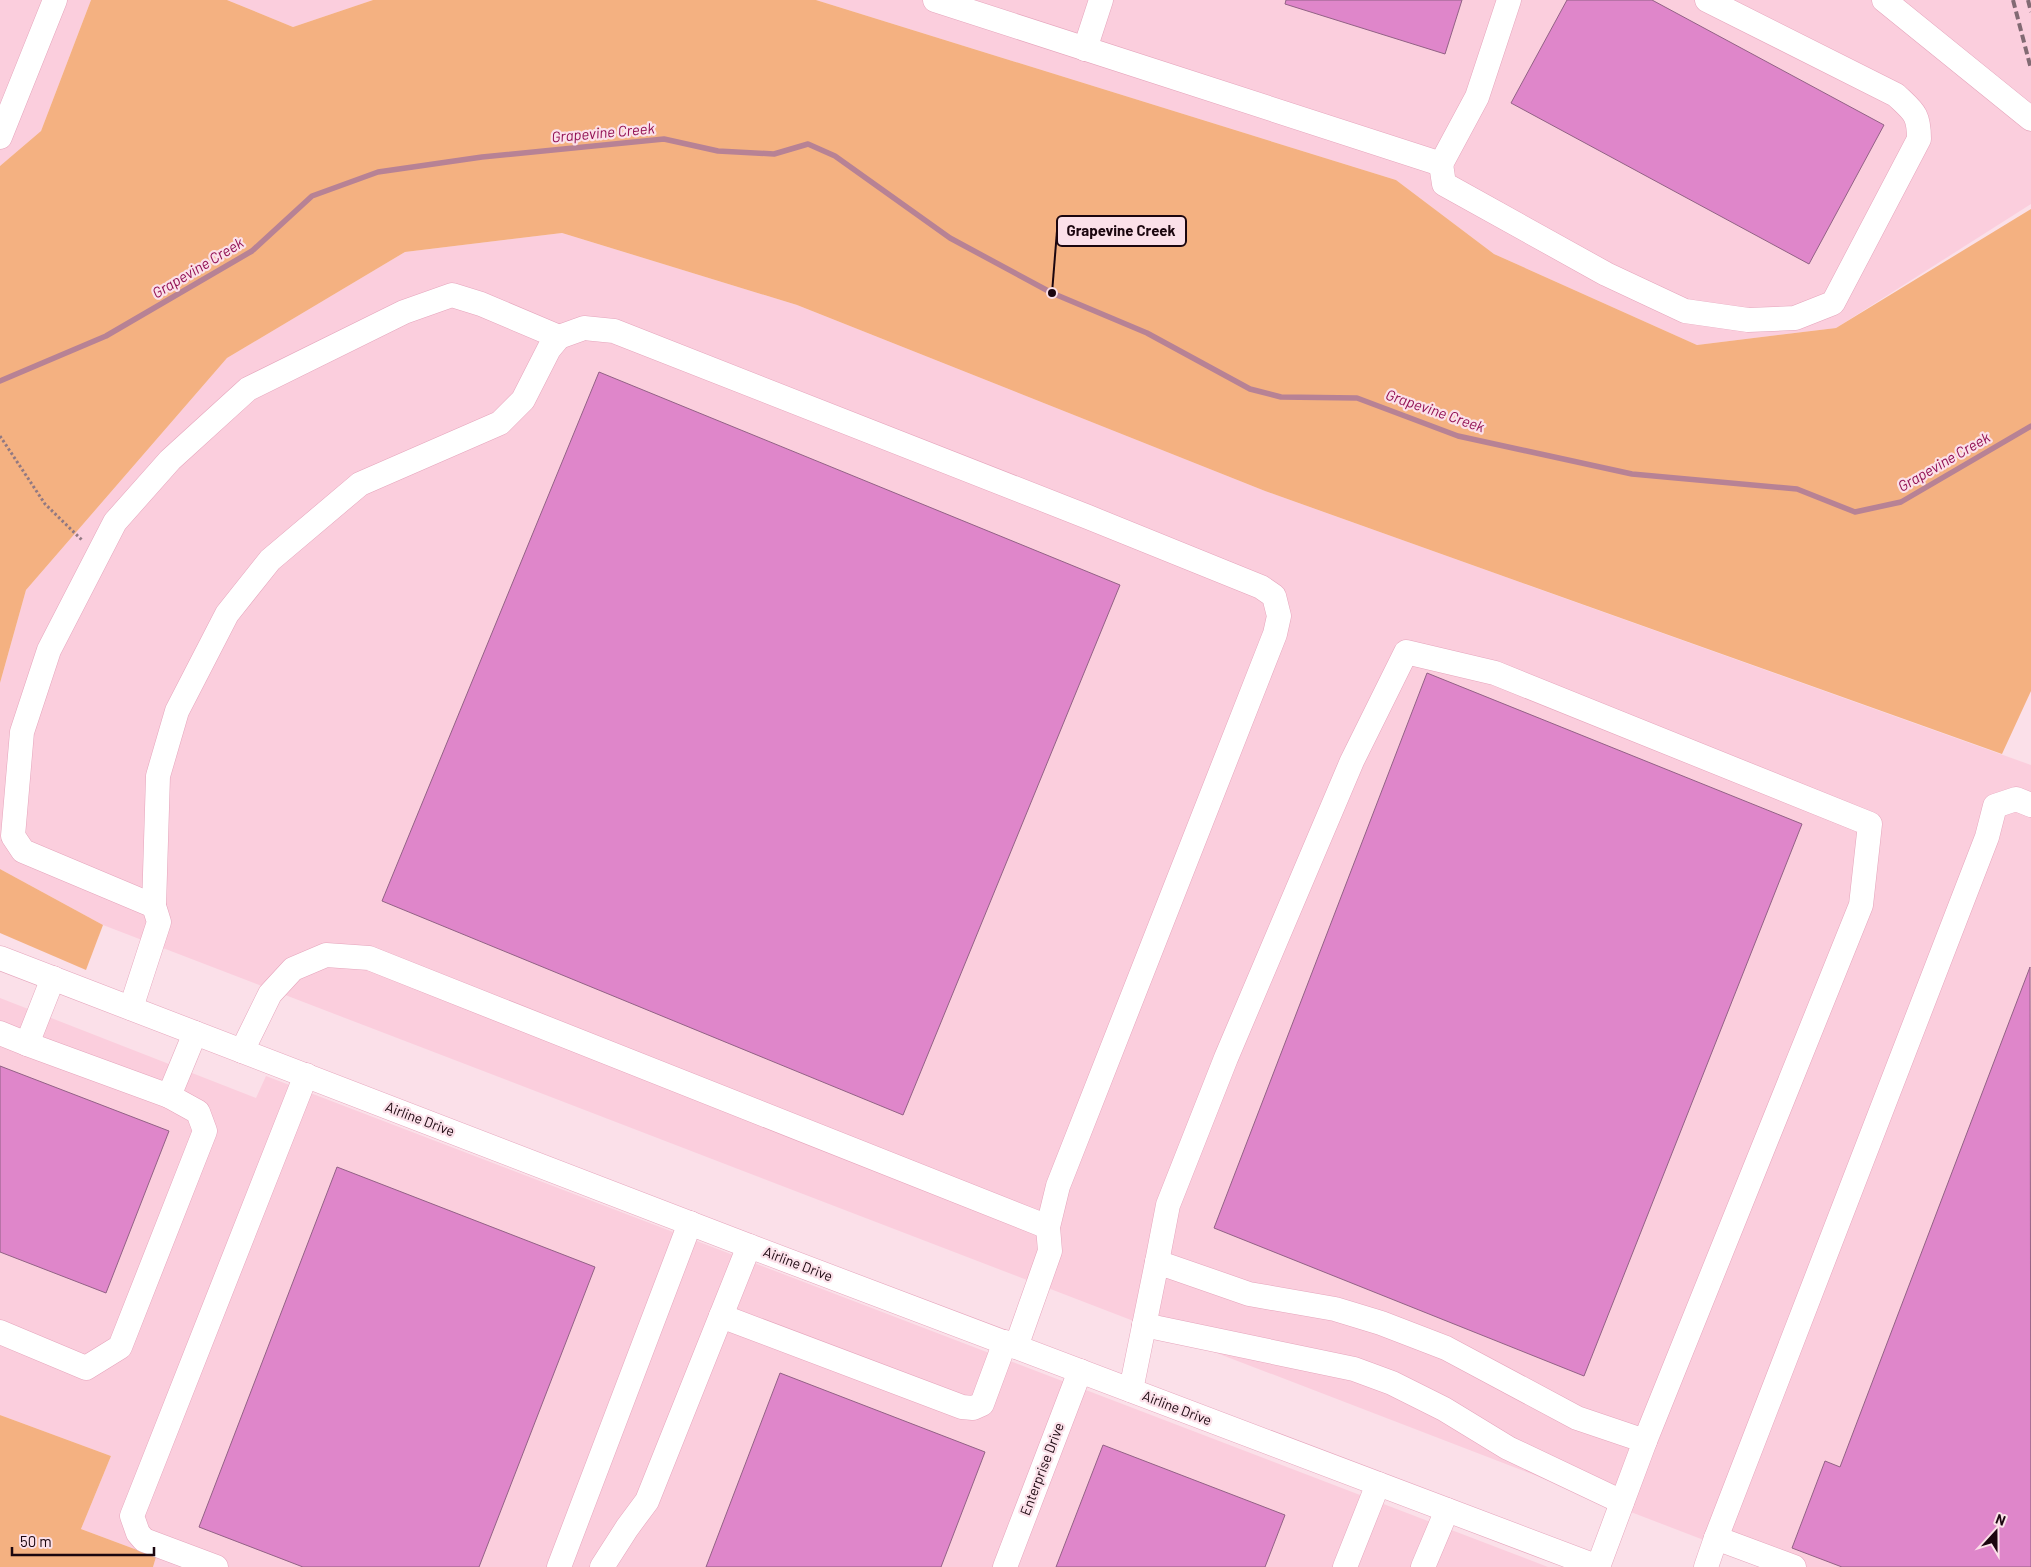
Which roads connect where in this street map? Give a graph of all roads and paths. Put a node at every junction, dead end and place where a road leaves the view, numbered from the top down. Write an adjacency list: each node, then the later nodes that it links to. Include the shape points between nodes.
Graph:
1 (55, 0): 9 (street)
2 (935, 0): 7 (street)
3 (1101, 0): 7 (street)
4 (1509, 0): 10 (street, via 1477,97)
5 (1707, 0): 10 (street, via 1896,95 1913,111 1919,122 1918,140 1833,303 1795,318 1748,320 1685,311 1606,274 1444,184)
6 (1884, 0): 8 (street)
7 (1085, 50): 10 (street)
8 (2031, 119)
9 (0, 137)
10 (1441, 164)
11 (559, 337): 13 (street, via 481,304 452,296 404,312 248,389 170,460 115,522); 15 (street, via 549,348 523,400 500,423 360,484 270,560 227,614 177,711 158,776); 26 (street, via 584,328 614,332 1097,520 1260,587 1274,596 1279,616 1275,634 1058,1186)
12 (0, 436): 13 (path, via 45,504)
13 (97, 555): 15 (street, via 49,650 22,732 14,836 23,851)
14 (2031, 806): 39 (street, via 2016,799 1995,806 1987,837)
15 (154, 906): 18 (street, via 159,922)
16 (0, 958): 17 (street, Airline Drive)
17 (53, 978): 18 (street, Airline Drive); 21 (street)
18 (131, 1008): 20 (street, Airline Drive)
19 (0, 1033): 21 (street)
20 (195, 1033): 22 (street, Airline Drive); 24 (street)
21 (27, 1044): 24 (street)
22 (242, 1051): 23 (street, Airline Drive); 26 (street, via 270,994 293,969 326,955 369,958)
23 (306, 1075): 25 (street, Airline Drive); 40 (street, via 132,1516 144,1540)
24 (169, 1096): 31 (street, via 198,1112 205,1131 120,1347 86,1368)
25 (690, 1223): 27 (street, Airline Drive); 41 (street)
26 (1048, 1227): 32 (street, via 1050,1251)
27 (749, 1246): 29 (street); 32 (street, Airline Drive)
28 (1157, 1262): 30 (street); 35 (street, via 1249,1294 1335,1309 1381,1322 1446,1348 1576,1418); 35 (street, via 1168,1205 1226,1058 1352,761 1406,652 1495,673 1870,824 1861,905)
29 (721, 1316): 32 (street, via 962,1407 973,1408 982,1404); 42 (street, via 647,1501)
30 (1144, 1325): 34 (street); 37 (street, via 1354,1369 1392,1383 1444,1409 1508,1448)
31 (0, 1332)
32 (1010, 1344): 33 (street, Airline Drive)
33 (1080, 1371): 34 (street, Airline Drive); 43 (street, Enterprise Drive)
34 (1131, 1390): 36 (street, Airline Drive)
35 (1645, 1441): 37 (street)
36 (1378, 1484): 38 (street, Airline Drive); 44 (street)
37 (1622, 1502): 46 (street)
38 (1447, 1510): 45 (street); 46 (street, Airline Drive)
39 (1716, 1538): 47 (street); 48 (street)
40 (216, 1567)
41 (559, 1567)
42 (602, 1567)
43 (1005, 1567)
44 (1345, 1567)
45 (1423, 1567)
46 (1598, 1567)
47 (1706, 1567)
48 (1794, 1567)

